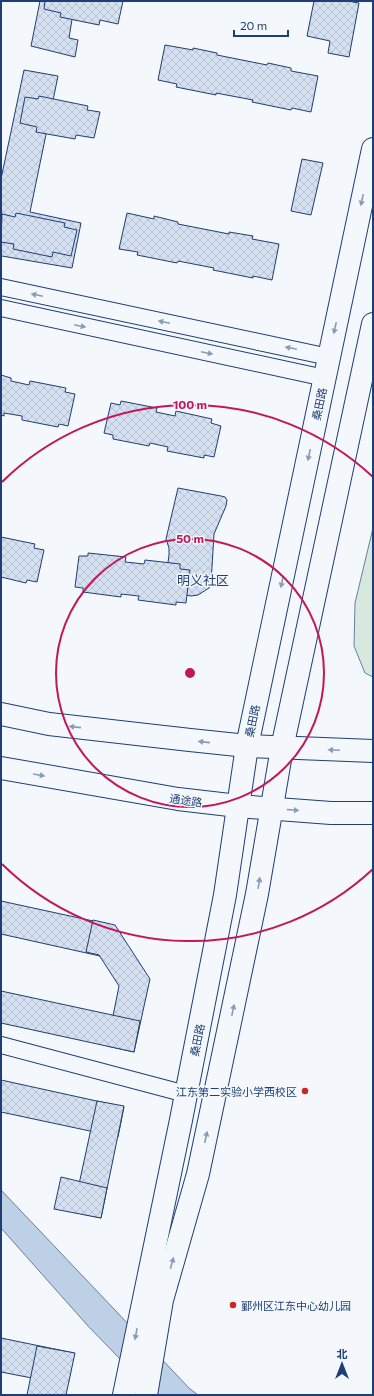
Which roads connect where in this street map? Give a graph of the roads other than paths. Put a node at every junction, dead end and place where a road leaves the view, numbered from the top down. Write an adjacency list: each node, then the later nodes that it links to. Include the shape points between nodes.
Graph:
1 (373, 149): 5 (main road, 桑田路, one-way to 5)
2 (1, 287): 5 (street, one-way to 2)
3 (1, 308): 6 (street, one-way to 6)
4 (373, 324): 9 (main road)
5 (329, 356): 6 (main road, 桑田路)
6 (325, 378): 8 (main road, 桑田路, one-way to 8)
7 (1, 714): 8 (main road, one-way to 7, via 49,724)
8 (247, 746): 9 (main road); 12 (main road, 桑田路)
9 (282, 748): 10 (main road, one-way to 9); 13 (main road)
10 (373, 751)
11 (1, 768): 12 (main road, 通途路, one-way to 12, via 178,800)
12 (238, 806): 13 (main road, 通途路); 16 (main road, 桑田路, via 225,895)
13 (272, 808): 14 (main road, 通途路, one-way to 14); 17 (main road, one-way to 13, via 198,1174 258,894)
14 (373, 812)
15 (1, 1045): 16 (street)
16 (186, 1094): 17 (main road, 桑田路)
17 (153, 1298): 18 (main road)
18 (131, 1394)

